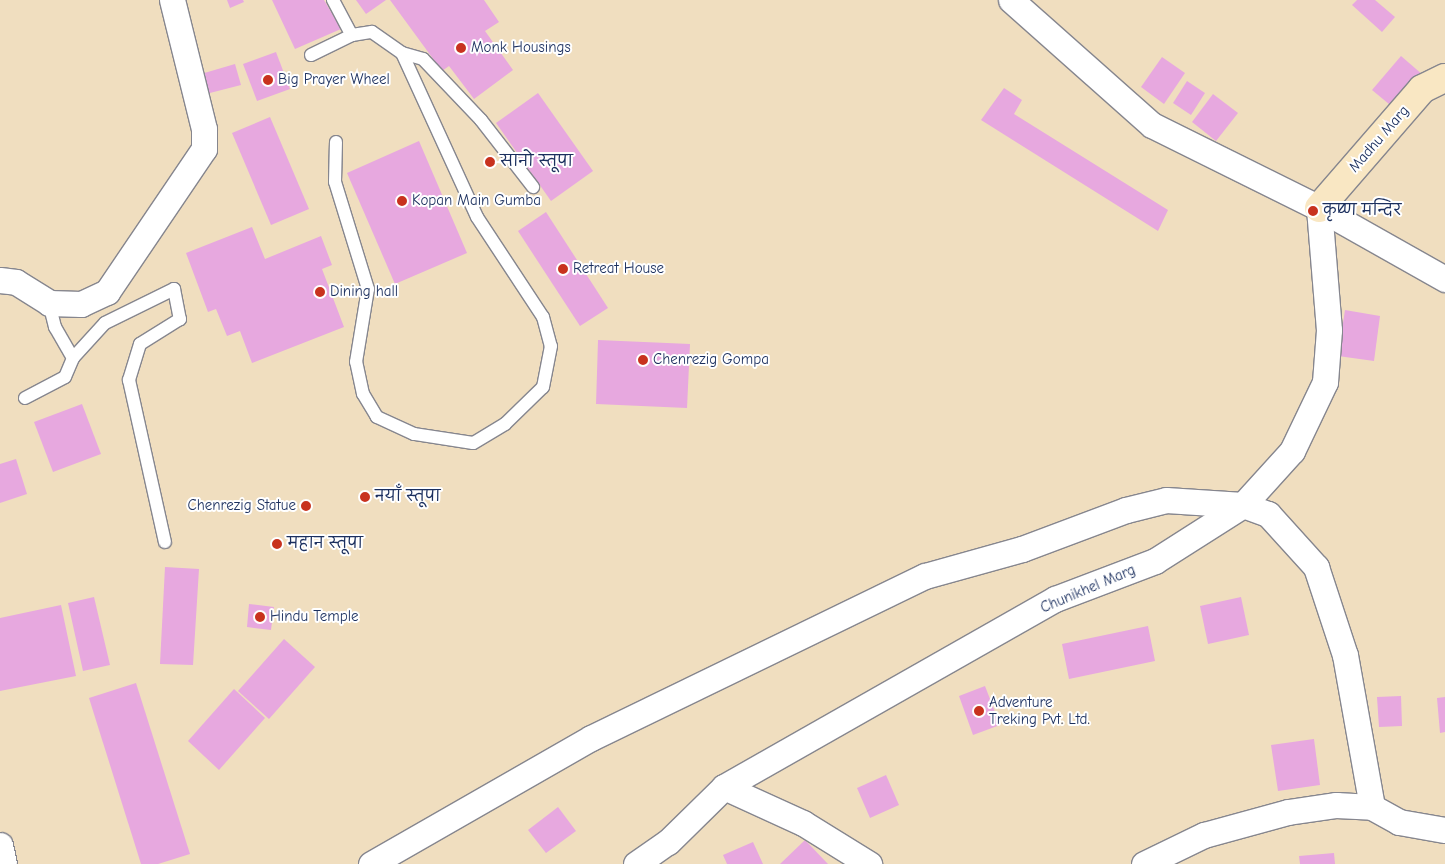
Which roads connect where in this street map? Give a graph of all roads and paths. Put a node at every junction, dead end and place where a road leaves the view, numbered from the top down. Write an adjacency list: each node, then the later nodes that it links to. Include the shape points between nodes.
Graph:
1 (172, 0): 13 (street, via 204,129 204,149 107,292 81,304)
2 (333, 0): 4 (lane)
3 (1011, 0): 10 (street, via 1152,124)
4 (352, 35): 5 (lane, via 372,32); 6 (lane)
5 (402, 53): 8 (lane, via 477,217 543,317 551,346 543,387 505,424 473,443 414,434 378,417 363,394 356,362 368,289 335,182); 9 (lane, via 423,59 481,120)
6 (311, 55)
7 (1445, 78): 10 (street, Madhu Marg, via 1422,89)
8 (336, 142)
9 (533, 187)
10 (1319, 208): 11 (street); 16 (street, Chunikhel Marg, via 1329,330 1325,382 1292,451)
11 (1445, 279)
12 (0, 280): 13 (street, via 16,282)
13 (49, 303): 14 (lane, via 55,326)
14 (74, 358): 15 (lane, via 65,376); 17 (lane, via 105,323 174,289 180,319 140,344 129,380)
15 (25, 398)
16 (1243, 505): 18 (street, Chunikhel Marg, via 1155,561 1055,600); 19 (street, via 1268,514 1316,567 1345,655); 23 (street, via 1166,500 1022,549 925,576 591,738)
17 (165, 542)
18 (724, 787): 24 (street, Chunikhel Marg, via 668,842); 25 (street, via 803,823)
19 (1372, 807): 20 (street, via 1399,822); 26 (street, via 1336,805 1288,812 1204,835)
20 (1445, 830)
21 (0, 845): 22 (street)
22 (4, 864)
23 (371, 864)
24 (636, 864)
25 (869, 864)
26 (1144, 864)

